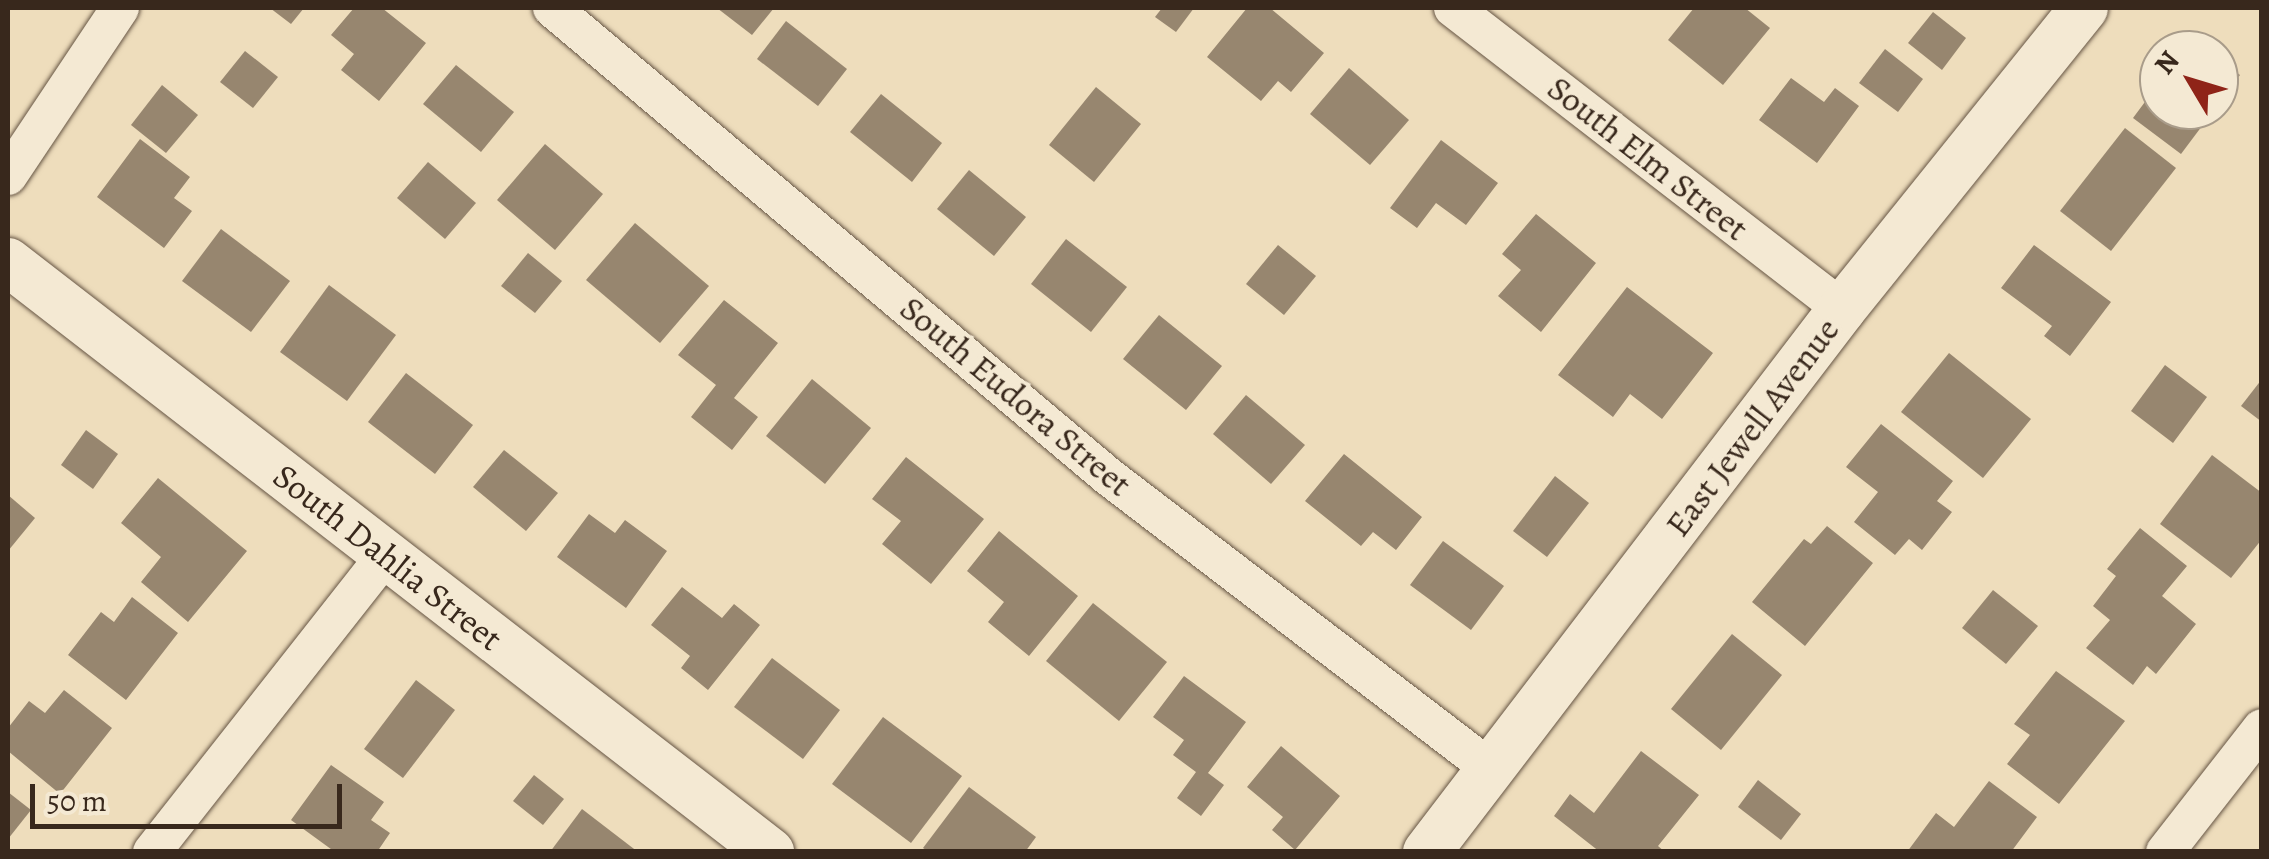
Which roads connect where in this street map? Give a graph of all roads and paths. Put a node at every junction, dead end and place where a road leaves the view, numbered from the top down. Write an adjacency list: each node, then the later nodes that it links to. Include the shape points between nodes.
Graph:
1 (120, 8): 5 (street)
2 (552, 8): 10 (street, South Eudora Street, via 1109,476)
3 (1453, 8): 7 (street, South Elm Street)
4 (2084, 8): 7 (street, East Jewell Avenue)
5 (8, 176)
6 (8, 262): 8 (street, South Dahlia Street)
7 (1842, 308): 10 (street, East Jewell Avenue)
8 (386, 555): 11 (street); 12 (street, South Dahlia Street)
9 (2262, 728): 14 (street)
10 (1492, 770): 13 (street, East Jewell Avenue)
11 (152, 852)
12 (770, 852)
13 (1427, 852)
14 (2165, 852)

